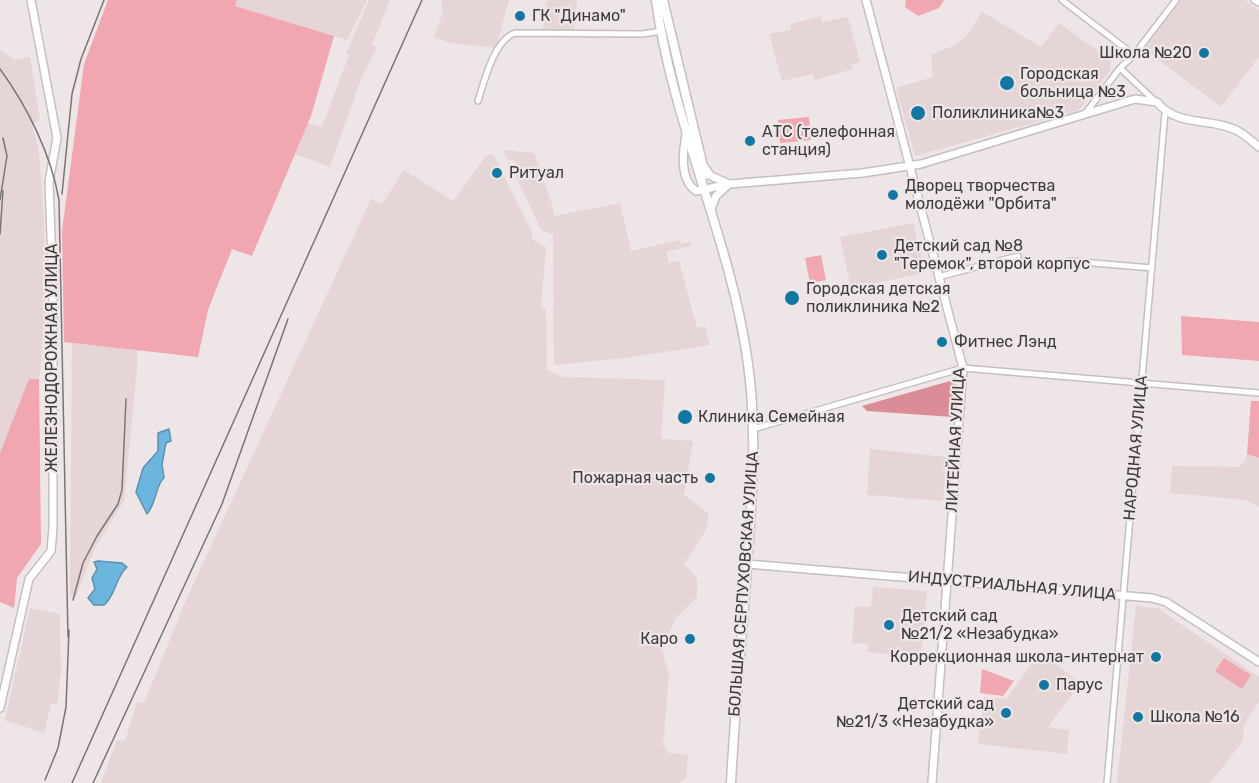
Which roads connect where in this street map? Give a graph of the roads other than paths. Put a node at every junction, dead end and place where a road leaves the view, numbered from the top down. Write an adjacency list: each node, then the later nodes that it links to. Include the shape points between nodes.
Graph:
1 (31, 0): 35 (street, ЖЕЛЕЗНОДОРОЖНАЯ УЛИЦА, via 57,138 49,182 54,528 51,551 29,579)
2 (656, 0): 9 (main road, БОЛЬШАЯ СЕРПУХОВСКАЯ УЛИЦА)
3 (663, 0): 18 (main road, БОЛЬШАЯ СЕРПУХОВСКАЯ УЛИЦА)
4 (866, 0): 19 (street, ЛИТЕЙНАЯ УЛИЦА)
5 (1062, 0): 10 (street)
6 (1176, 0): 10 (street)
7 (1254, 0): 8 (street)
8 (1259, 3)
9 (662, 31): 12 (street, via 508,35 490,63); 16 (main road, БОЛЬШАЯ СЕРПУХОВСКАЯ УЛИЦА)
10 (1134, 55): 11 (street)
11 (1120, 68): 13 (street); 15 (street)
12 (478, 101)
13 (1157, 102): 14 (street); 15 (street, via 1135,99)
14 (1165, 113): 17 (street, via 1233,128); 25 (street, НАРОДНАЯ УЛИЦА)
15 (1085, 114): 19 (street)
16 (687, 128): 21 (main road, БОЛЬШАЯ СЕРПУХОВСКАЯ УЛИЦА); 21 (street, via 683,156 688,182 696,191)
17 (1259, 147)
18 (703, 165): 20 (street, via 711,176); 21 (main road, БОЛЬШАЯ СЕРПУХОВСКАЯ УЛИЦА)
19 (910, 166): 20 (street); 26 (street, ЛИТЕЙНАЯ УЛИЦА)
20 (730, 184): 21 (street); 22 (street, via 716,196)
21 (706, 189): 22 (main road, БОЛЬШАЯ СЕРПУХОВСКАЯ УЛИЦА)
22 (711, 209): 30 (main road, БОЛЬШАЯ СЕРПУХОВСКАЯ УЛИЦА, via 747,357)
23 (1018, 256): 26 (street)
24 (1071, 261): 25 (street)
25 (1152, 268): 28 (street, НАРОДНАЯ УЛИЦА)
26 (938, 277): 27 (street, ЛИТЕЙНАЯ УЛИЦА)
27 (963, 368): 28 (street); 30 (street); 32 (street, ЛИТЕЙНАЯ УЛИЦА)
28 (1142, 382): 29 (street); 33 (street, НАРОДНАЯ УЛИЦА)
29 (1259, 393)
30 (753, 429): 31 (main road, БОЛЬШАЯ СЕРПУХОВСКАЯ УЛИЦА)
31 (747, 564): 32 (street, ИНДУСТРИАЛЬНАЯ УЛИЦА); 36 (main road, БОЛЬШАЯ СЕРПУХОВСКАЯ УЛИЦА)
32 (946, 580): 33 (street, ИНДУСТРИАЛЬНАЯ УЛИЦА); 37 (street, ЛИТЕЙНАЯ УЛИЦА)
33 (1123, 595): 34 (street, ИНДУСТРИАЛЬНАЯ УЛИЦА, via 1166,602); 38 (street, НАРОДНАЯ УЛИЦА)
34 (1259, 662)
35 (0, 708)
36 (731, 783)
37 (932, 783)
38 (1107, 783)

